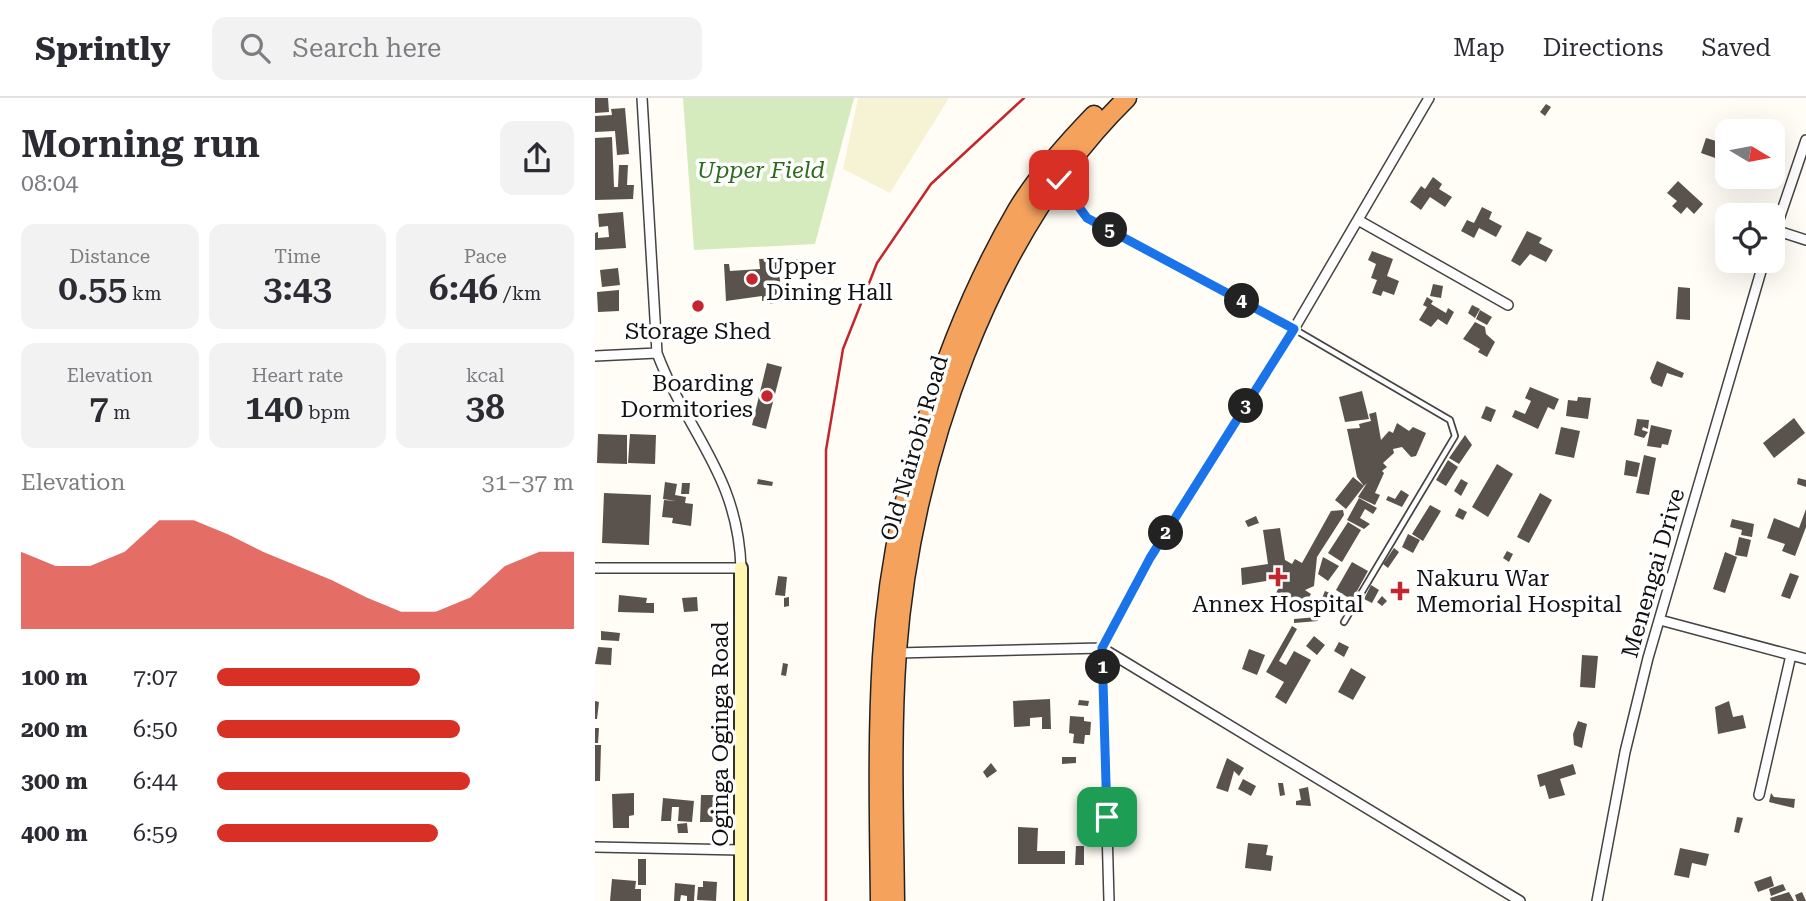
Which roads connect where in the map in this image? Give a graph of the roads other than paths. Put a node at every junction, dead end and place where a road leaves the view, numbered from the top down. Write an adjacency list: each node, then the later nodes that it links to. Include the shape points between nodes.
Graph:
1 (642, 98): 14 (street)
2 (1110, 98): 28 (highway, Old Nairobi Road, via 1051,163 1018,208 976,294 928,421 895,554 882,656)
3 (1127, 98): 6 (highway, Old Nairobi Road, via 1092,134)
4 (1429, 98): 8 (street)
5 (1806, 140): 7 (street)
6 (1059, 180): 13 (lane, via 1087,218); 21 (highway, Old Nairobi Road, via 1004,270 964,360 917,514)
7 (1784, 203)
8 (1358, 220): 12 (street); 13 (street)
9 (1785, 235): 10 (street)
10 (1806, 240)
11 (1761, 273): 18 (street, Menengai Drive)
12 (1508, 305)
13 (1294, 329): 19 (lane, via 1450,420 1455,436); 20 (street, via 1150,558)
14 (657, 353): 15 (street); 17 (street, via 725,487 738,528)
15 (595, 356)
16 (595, 568): 17 (street)
17 (740, 568): 26 (street, Oginga Oginga Road)
18 (1660, 620): 22 (street); 32 (street, Menengai Drive, via 1625,752)
19 (1343, 622)
20 (1102, 648): 21 (street); 30 (street); 31 (street)
21 (897, 653): 29 (highway, Old Nairobi Road)
22 (1791, 655): 23 (street); 24 (street)
23 (1806, 659)
24 (1759, 795)
25 (595, 848): 26 (street)
26 (741, 850): 27 (street, Oginga Oginga Road)
27 (741, 901)
28 (880, 901)
29 (895, 901)
30 (1109, 901)
31 (1520, 901)
32 (1597, 901)

